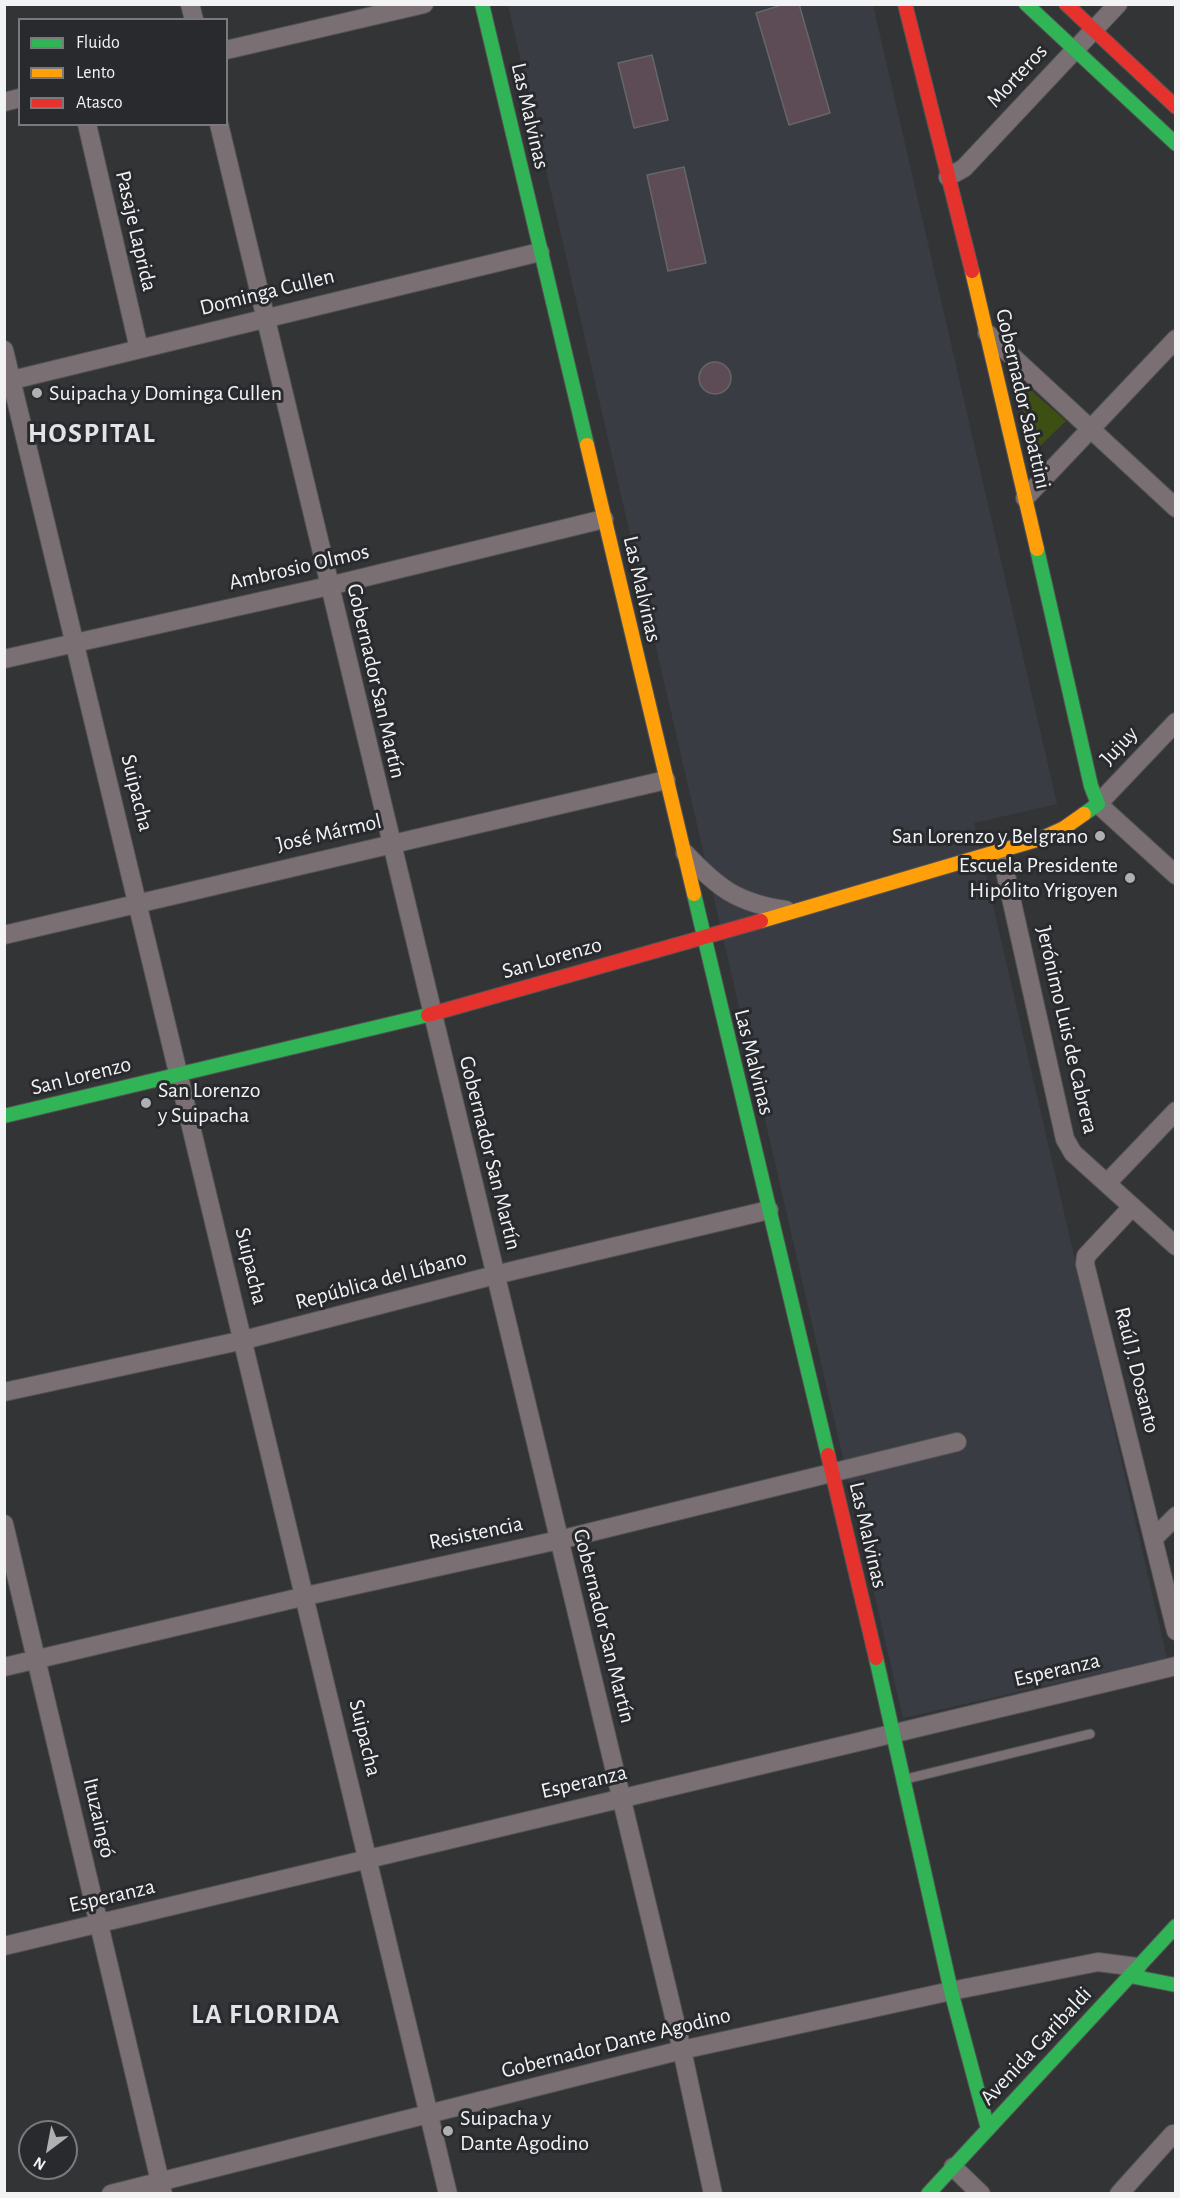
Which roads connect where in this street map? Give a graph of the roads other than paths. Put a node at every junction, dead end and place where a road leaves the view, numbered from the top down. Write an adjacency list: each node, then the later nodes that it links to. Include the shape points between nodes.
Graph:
1 (424, 4): 8 (street)
2 (482, 4): 15 (main road, Las Malvinas)
3 (905, 4): 14 (main road, Gobernador Sabattini)
4 (1026, 4): 9 (main road)
5 (1066, 4): 7 (main road)
6 (1118, 4): 7 (street, Morteros)
7 (1093, 31): 9 (street, Morteros); 10 (main road)
8 (228, 50)
9 (1075, 50): 13 (main road); 14 (street, Morteros, via 964,168)
10 (1176, 107)
11 (87, 126): 19 (street, Pasaje Laprida)
12 (219, 126): 16 (street, Gobernador San Martín)
13 (1176, 144)
14 (948, 177): 17 (main road, Gobernador Sabattini)
15 (540, 252): 16 (street, Dominga Cullen); 25 (main road, Las Malvinas)
16 (265, 317): 19 (street, Dominga Cullen); 26 (street, Gobernador San Martín)
17 (987, 333): 22 (street); 23 (main road, Gobernador Sabattini)
18 (1176, 339): 22 (street)
19 (139, 349): 21 (street, Dominga Cullen)
20 (4, 350): 21 (street, Suipacha)
21 (8, 381): 27 (street, Suipacha)
22 (1091, 430): 23 (street); 24 (street)
23 (1025, 498): 31 (main road, Gobernador Sabattini)
24 (1176, 508)
25 (604, 519): 26 (street, Ambrosio Olmos); 30 (main road, Las Malvinas)
26 (329, 586): 27 (street, Ambrosio Olmos); 32 (street, Gobernador San Martín)
27 (75, 642): 28 (street, Ambrosio Olmos); 36 (street, Suipacha)
28 (4, 659)
29 (1176, 722): 31 (street, Jujuy)
30 (666, 780): 32 (street, José Mármol); 33 (main road, Las Malvinas)
31 (1098, 804): 34 (main road, San Lorenzo, via 1064,828); 35 (street)
32 (391, 843): 36 (street, José Mármol); 40 (street, Gobernador San Martín)
33 (682, 849): 37 (street, via 721,888 740,900); 39 (main road, Las Malvinas)
34 (1001, 853): 37 (main road, San Lorenzo); 44 (street, Jerónimo Luis de Cabrera, via 1065,1139 1073,1153)
35 (1176, 875)
36 (138, 903): 38 (street, José Mármol); 41 (street, Suipacha)
37 (793, 912): 39 (main road, San Lorenzo)
38 (4, 935)
39 (702, 937): 40 (main road, San Lorenzo); 46 (main road, Las Malvinas)
40 (431, 1014): 41 (main road, San Lorenzo); 48 (street, Gobernador San Martín)
41 (180, 1073): 43 (main road, San Lorenzo); 49 (street, Suipacha)
42 (1176, 1111): 44 (street)
43 (4, 1116)
44 (1107, 1183): 45 (street, Jerónimo Luis de Cabrera)
45 (1132, 1207): 47 (street, Jerónimo Luis de Cabrera); 55 (street, Raúl J. Dosanto, via 1086,1256 1085,1264)
46 (769, 1210): 48 (street, República del Líbano); 52 (main road, Las Malvinas)
47 (1176, 1246)
48 (495, 1275): 49 (street, República del Líbano); 56 (street, Gobernador San Martín)
49 (244, 1340): 50 (street, República del Líbano); 57 (street, Suipacha)
50 (4, 1392)
51 (957, 1442): 52 (street, Resistencia)
52 (831, 1473): 56 (street, Resistencia); 63 (main road, Las Malvinas)
53 (1176, 1516): 55 (street)
54 (4, 1524): 60 (street, Ituzaingó)
55 (1154, 1538): 58 (street, Raúl J. Dosanto)
56 (559, 1540): 57 (street, Resistencia); 66 (street, Gobernador San Martín)
57 (306, 1596): 60 (street, Resistencia); 67 (street, Suipacha)
58 (1172, 1604): 59 (street, Raúl J. Dosanto)
59 (1176, 1631)
60 (37, 1660): 62 (street, Resistencia); 68 (street, Ituzaingó)
61 (1176, 1666): 63 (street, Esperanza)
62 (4, 1667)
63 (894, 1734): 65 (main road, Las Malvinas); 66 (street, Esperanza)
64 (1090, 1734): 65 (lane)
65 (904, 1780): 73 (main road, Las Malvinas)
66 (621, 1798): 67 (street, Esperanza); 74 (street, Gobernador San Martín)
67 (369, 1858): 68 (street, Esperanza); 75 (street, Suipacha)
68 (99, 1925): 70 (street, Esperanza); 79 (street, Ituzaingó)
69 (1176, 1926): 71 (main road, Avenida Garibaldi)
70 (4, 1946)
71 (1138, 1967): 72 (main road); 72 (main road); 73 (street, Gobernador Dante Agodino, via 1098,1962); 76 (main road, Avenida Garibaldi)
72 (1176, 1985)
73 (951, 1990): 74 (street, Gobernador Dante Agodino); 76 (main road, Las Malvinas)
74 (682, 2050): 75 (street, Gobernador Dante Agodino); 82 (street, Gobernador San Martín)
75 (431, 2114): 79 (street, Gobernador Dante Agodino); 81 (street, Suipacha)
76 (988, 2129): 78 (main road, Avenida Garibaldi)
77 (1173, 2134): 85 (street)
78 (953, 2167): 83 (main road, Avenida Garibaldi); 84 (street)
79 (161, 2188): 80 (street, Gobernador Dante Agodino)
80 (111, 2193)
81 (448, 2193)
82 (713, 2193)
83 (928, 2193)
84 (981, 2193)
85 (1119, 2193)

